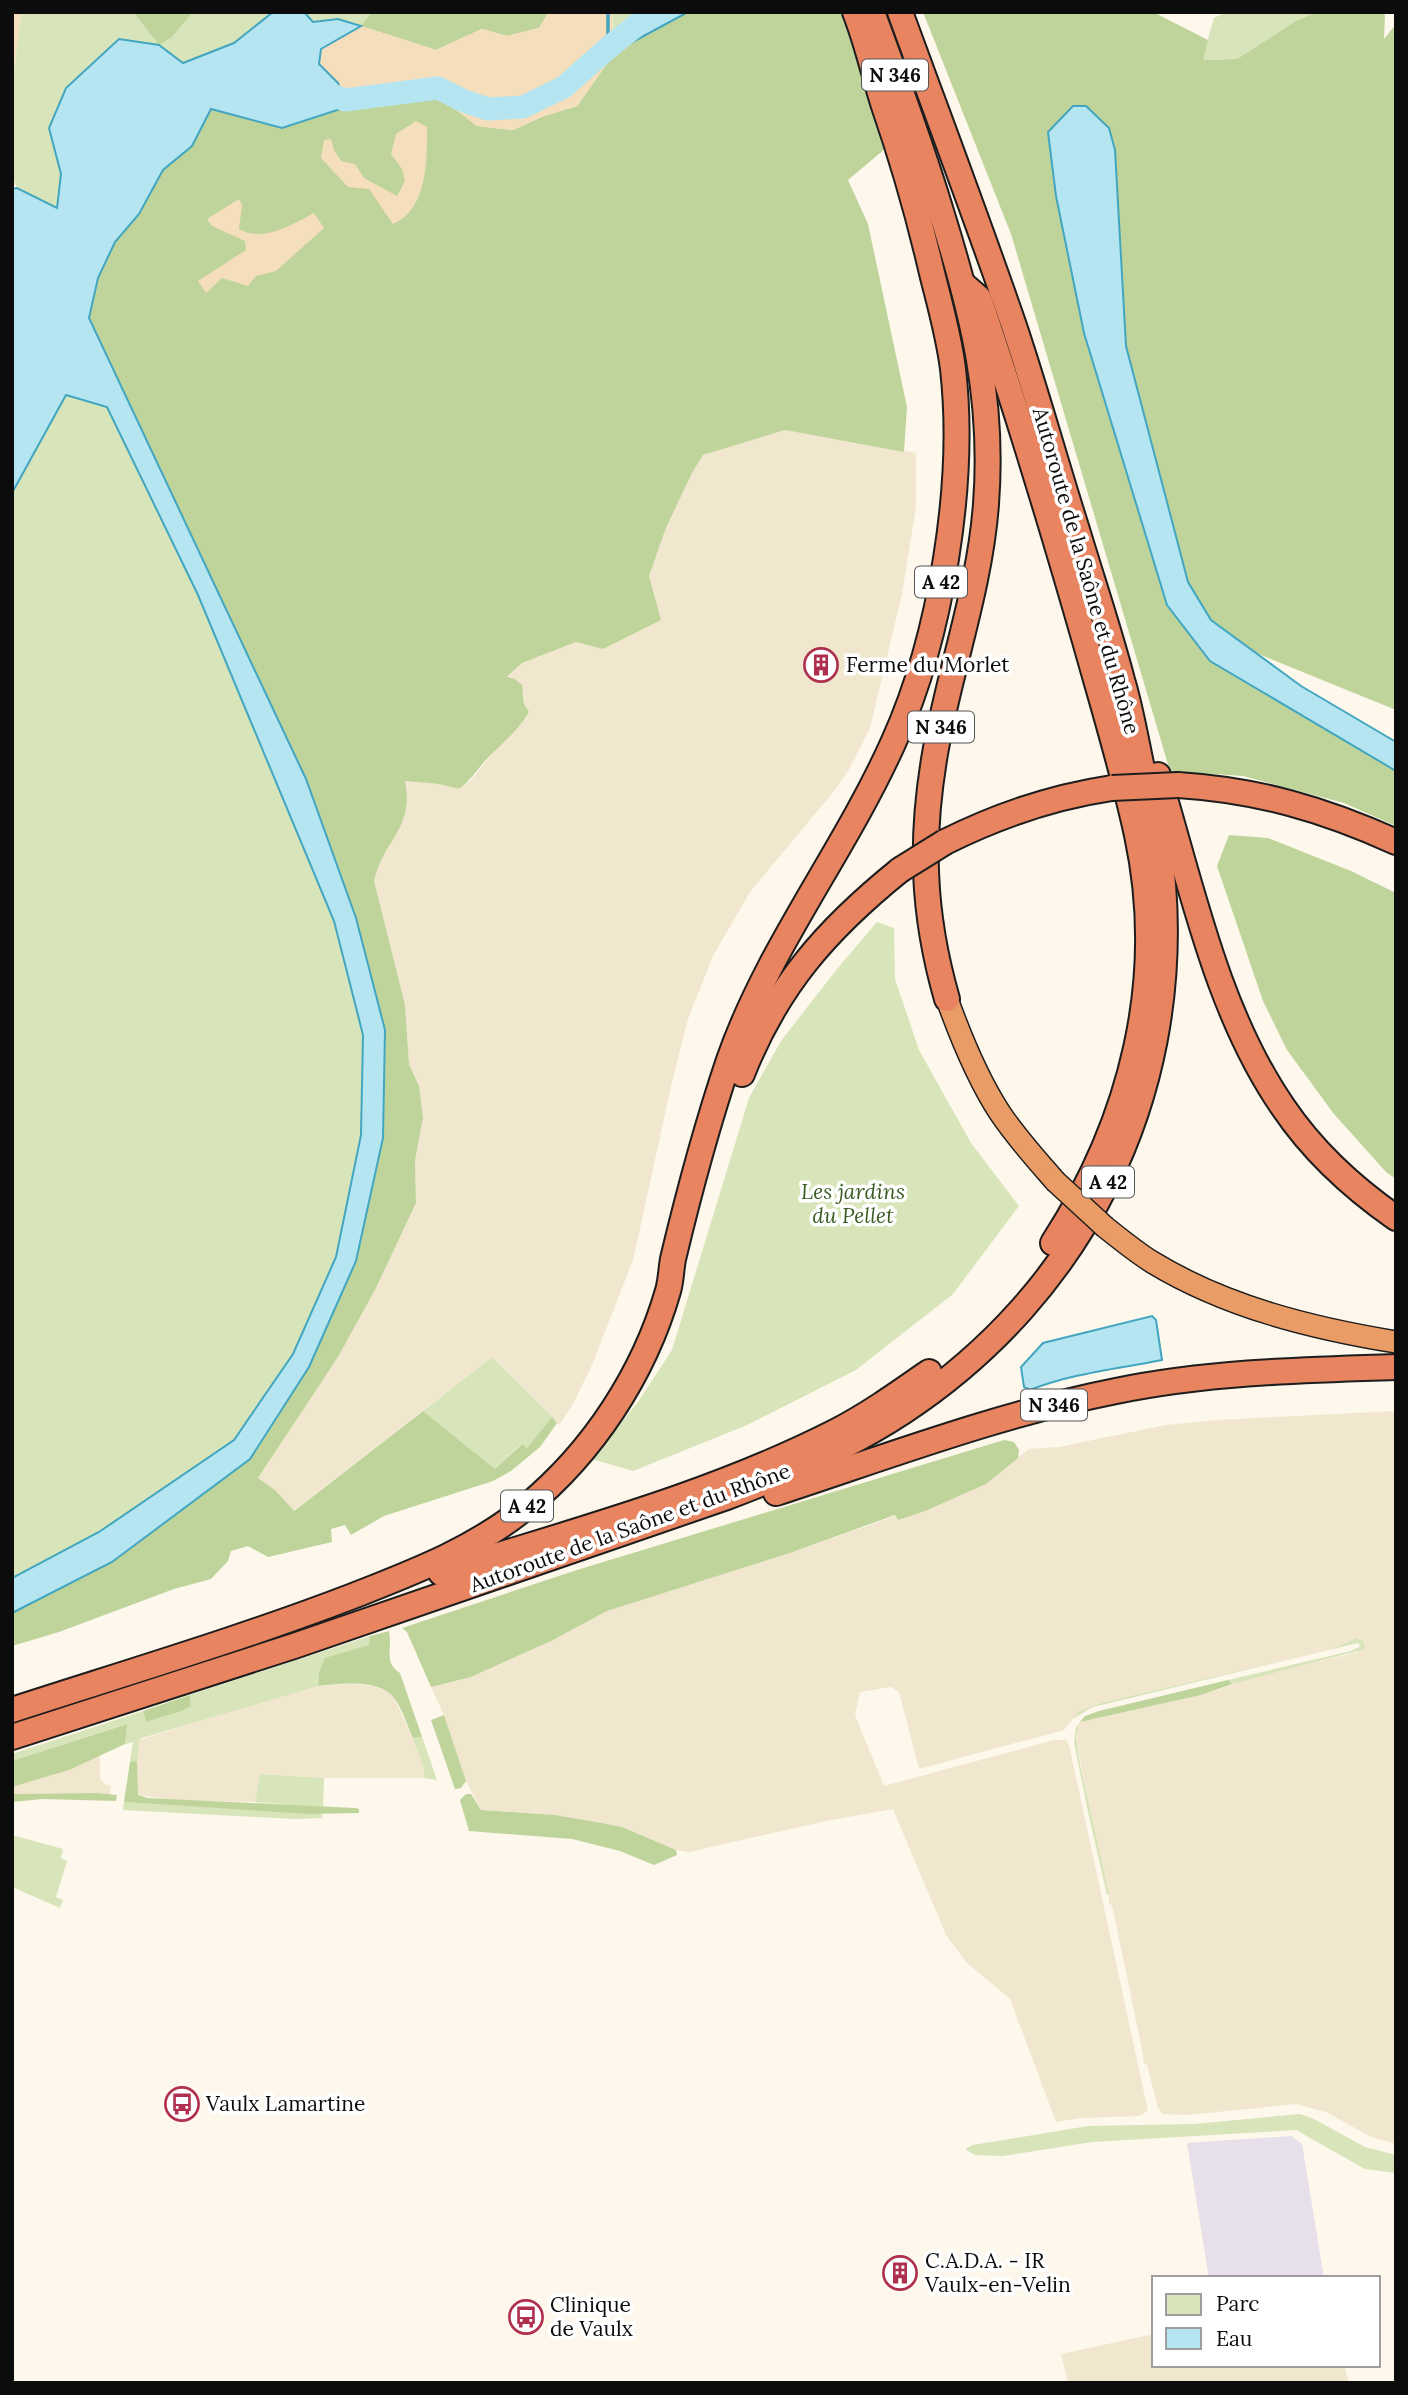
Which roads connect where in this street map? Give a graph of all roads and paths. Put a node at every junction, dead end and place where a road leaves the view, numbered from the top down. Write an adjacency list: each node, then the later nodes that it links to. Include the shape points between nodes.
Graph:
1 (900, 12): 5 (highway, Autoroute de la Saône et du Rhône / A 42, via 1014,326)
2 (863, 17): 3 (highway, N 346, via 918,138); 4 (highway, N 346, via 949,270 979,439); 8 (highway, A 42, via 869,59 923,236 952,362 957,441 950,530 926,653 894,743 747,1014)
3 (964, 285): 4 (highway, N 346, via 986,393); 13 (highway, via 979,298 1000,361 1062,560 1137,836 1148,950 1143,1006 1136,1052 1103,1154 1037,1267 1004,1306 947,1359 837,1431 762,1466 649,1507)
4 (988, 455): 7 (highway, N 346, via 981,551 936,746 925,839 930,924)
5 (1124, 683): 9 (highway, via 1139,713 1224,991 1254,1059 1283,1107 1313,1144); 12 (highway, Autoroute de la Saône et du Rhône / A 42, via 1163,882 1164,974 1146,1079 1102,1196 1041,1287 955,1374 843,1447)
6 (1396, 842): 8 (highway, bridge, via 1297,803 1178,785 1080,793 986,821 900,870 858,904 799,969)
7 (947, 999): 10 (highway, N 346, bridge, via 961,1038 999,1112 1055,1181 1105,1227 1151,1261 1228,1299 1318,1327)
8 (723, 1101): 13 (highway, Autoroute de la Saône et du Rhône / A 42, via 680,1266 635,1372 586,1447 525,1508 485,1536 435,1563)
9 (1396, 1218)
10 (1396, 1342)
11 (1396, 1367): 12 (highway, N 346, via 1224,1375 1116,1391 1004,1418 756,1499)
12 (724, 1498): 15 (highway, Autoroute de la Saône et du Rhône / A 42)
13 (290, 1620): 14 (highway, Autoroute de la Saône et du Rhône / A 42)
14 (12, 1710)
15 (12, 1737)

